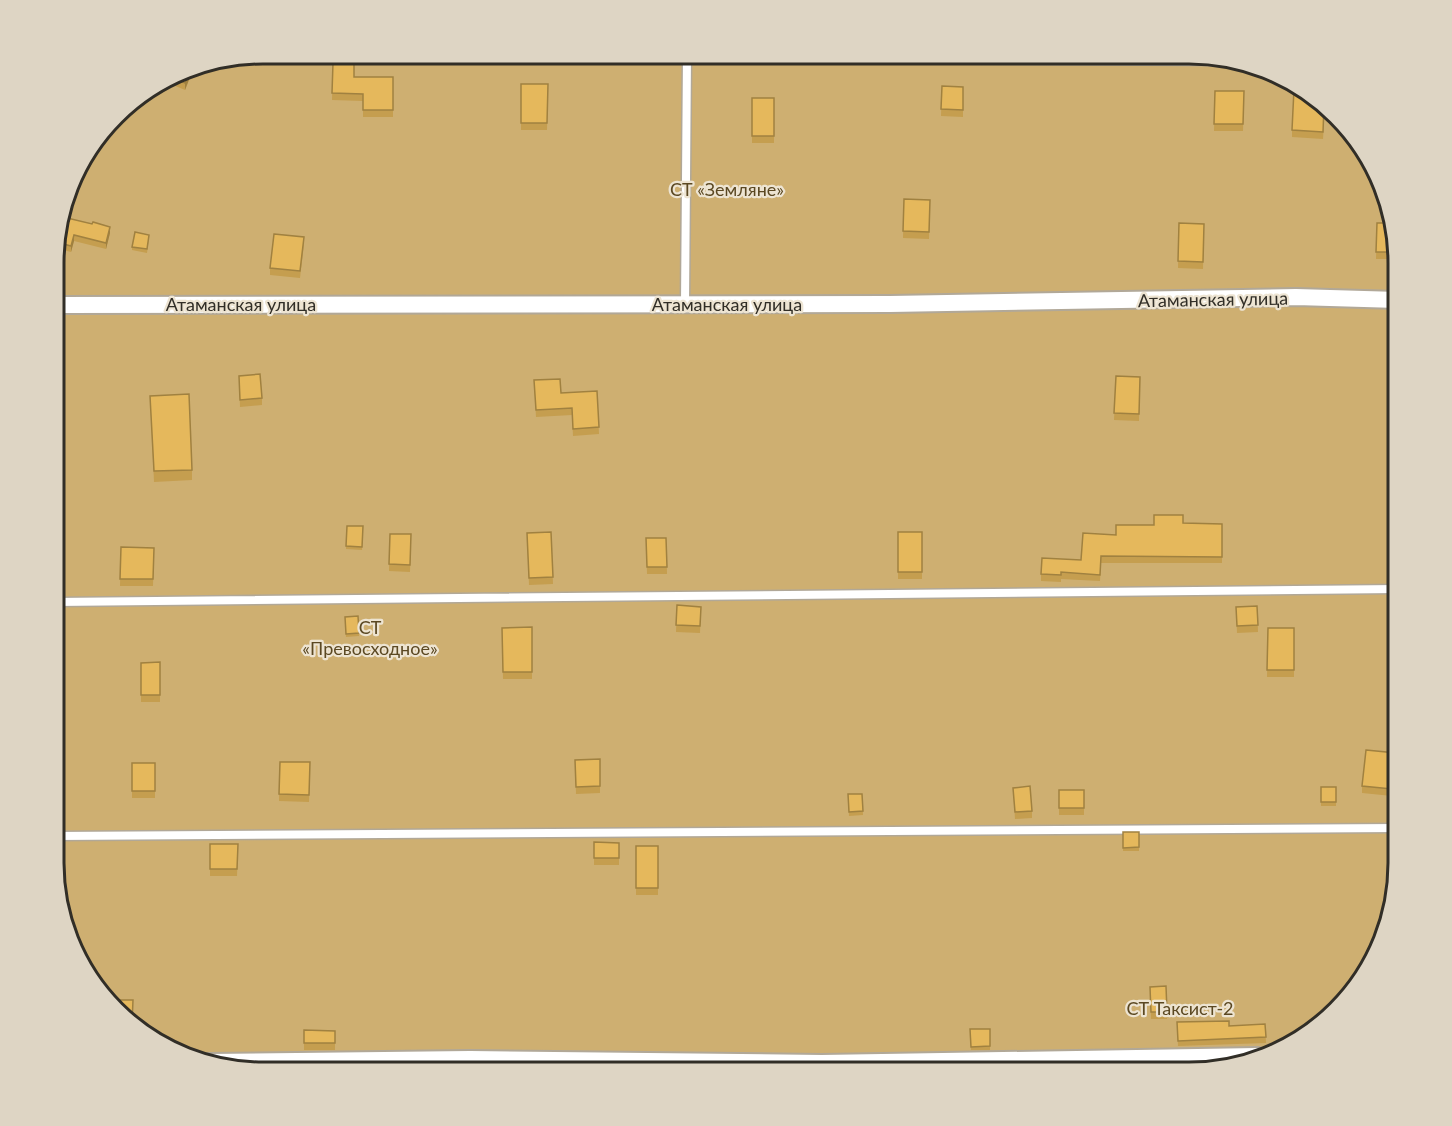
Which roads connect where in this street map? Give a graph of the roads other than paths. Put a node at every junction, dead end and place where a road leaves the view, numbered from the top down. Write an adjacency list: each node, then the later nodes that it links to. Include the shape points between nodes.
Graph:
1 (687, 65): 3 (lane)
2 (1388, 300): 3 (street, Атаманская улица, via 1296,297)
3 (685, 304): 4 (street, Атаманская улица)
4 (64, 305)
5 (1387, 589): 6 (lane)
6 (65, 602)
7 (1387, 828): 8 (lane)
8 (65, 836)
9 (1234, 1056): 12 (street)
10 (292, 1061): 11 (street)
11 (687, 1061)
12 (903, 1062)

